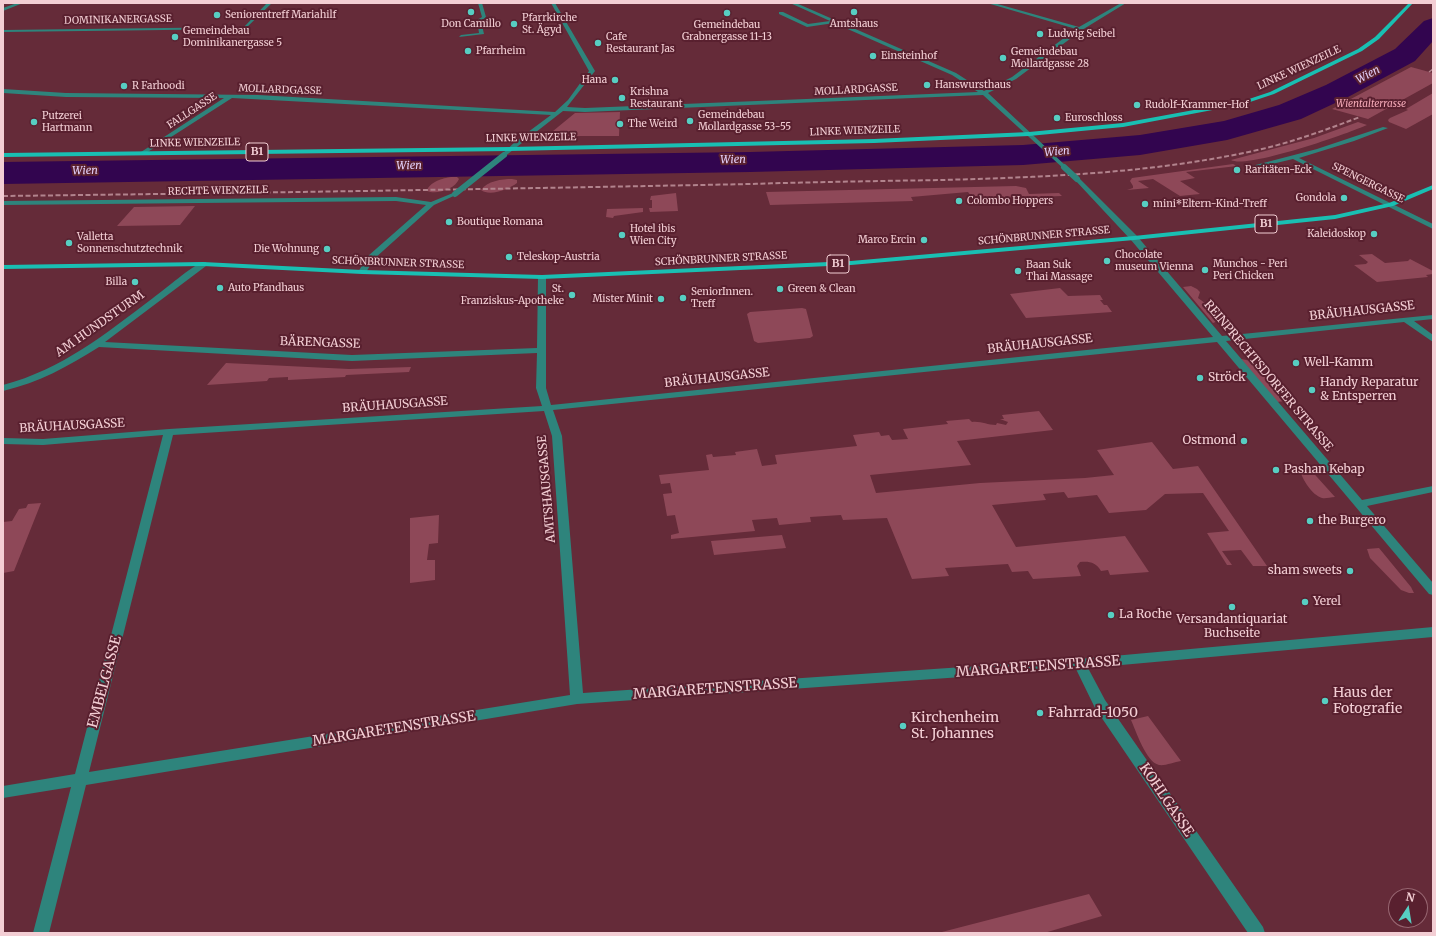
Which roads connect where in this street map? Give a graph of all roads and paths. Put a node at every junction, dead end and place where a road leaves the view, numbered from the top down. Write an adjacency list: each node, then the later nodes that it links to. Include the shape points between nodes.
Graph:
1 (21, 3): 12 (street)
2 (87, 3): 3 (street)
3 (150, 3): 4 (street)
4 (174, 3)
5 (270, 3): 16 (street, DOMINIKANERGASSE, via 246,28)
6 (480, 3): 17 (street, via 484,17 479,20 482,34)
7 (553, 3): 21 (street, via 592,71)
8 (792, 3): 14 (street, REINPRECHTSDORFER STRASSE)
9 (989, 3): 15 (street)
10 (1124, 3): 15 (street, MOLLARDGASSE)
11 (1412, 3): 24 (main road, LINKE WIENZEILE / B1, via 1377,38 1360,50 1260,97 1152,120)
12 (3, 10)
13 (781, 13): 14 (street, via 807,26)
14 (835, 22): 19 (street, REINPRECHTSDORFER STRASSE, via 954,74)
15 (1080, 30): 19 (street, MOLLARDGASSE, via 1014,78)
16 (3, 31)
17 (461, 36)
18 (3, 91): 20 (street, MOLLARDGASSE, via 66,95)
19 (984, 93): 21 (street, MOLLARDGASSE); 24 (street, REINPRECHTSDORFER STRASSE)
20 (230, 97): 22 (street, MOLLARDGASSE); 26 (street, FALLGASSE)
21 (562, 109): 22 (street)
22 (556, 114): 25 (street)
23 (1385, 128): 28 (street)
24 (1028, 134): 25 (main road, LINKE WIENZEILE / B1, via 874,141); 35 (street, REINPRECHTSDORFER STRASSE, bridge, via 1078,180)
25 (510, 149): 26 (main road, LINKE WIENZEILE / B1); 32 (street, bridge, via 454,194)
26 (142, 153): 27 (main road, LINKE WIENZEILE / B1)
27 (3, 155)
28 (1295, 158): 29 (street); 33 (street, SPENGERGASSE)
29 (1251, 167)
30 (1433, 187): 33 (main road, SCHÖNBRUNNER STRASSE / B1)
31 (3, 203): 32 (street, RECHTE WIENZEILE, via 396,199)
32 (432, 204): 38 (street, via 371,258)
33 (1391, 205): 34 (street, SPENGERGASSE); 35 (main road, SCHÖNBRUNNER STRASSE / B1, via 1335,216)
34 (1433, 226)
35 (1134, 238): 39 (main road, SCHÖNBRUNNER STRASSE / B1, via 851,263); 42 (street, REINPRECHTSDORFER STRASSE)
36 (203, 264): 37 (main road, SCHÖNBRUNNER STRASSE / B1); 38 (main road, SCHÖNBRUNNER STRASSE / B1); 44 (street, AM HUNDSTURM)
37 (3, 267)
38 (362, 272): 39 (main road, SCHÖNBRUNNER STRASSE / B1)
39 (542, 277): 45 (street, AMTSHAUSGASSE)
40 (1433, 317): 41 (street, BRÄUHAUSGASSE)
41 (1406, 320): 42 (street, BRÄUHAUSGASSE); 43 (street)
42 (1219, 339): 47 (street, BRÄUHAUSGASSE); 51 (street, REINPRECHTSDORFER STRASSE)
43 (1433, 339)
44 (97, 344): 45 (street, BÄRENGASSE, via 352,358); 46 (street, AM HUNDSTURM, via 62,366 25,382)
45 (542, 350): 47 (street, AMTSHAUSGASSE, via 541,388)
46 (3, 388)
47 (548, 408): 48 (street, BRÄUHAUSGASSE); 55 (street, AMTSHAUSGASSE, via 557,436)
48 (169, 432): 49 (street, BRÄUHAUSGASSE, via 43,442); 56 (street, EMBELGASSE)
49 (3, 441)
50 (1433, 489): 51 (street)
51 (1359, 504): 52 (street, REINPRECHTSDORFER STRASSE)
52 (1433, 591)
53 (1433, 632): 54 (street, MARGARETENSTRASSE)
54 (1080, 664): 55 (street, MARGARETENSTRASSE); 59 (street, KOHLGASSE, via 1100,704)
55 (577, 699): 56 (street, MARGARETENSTRASSE)
56 (80, 779): 57 (street, MARGARETENSTRASSE); 58 (street, EMBELGASSE)
57 (3, 792)
58 (41, 933)
59 (1257, 933)

